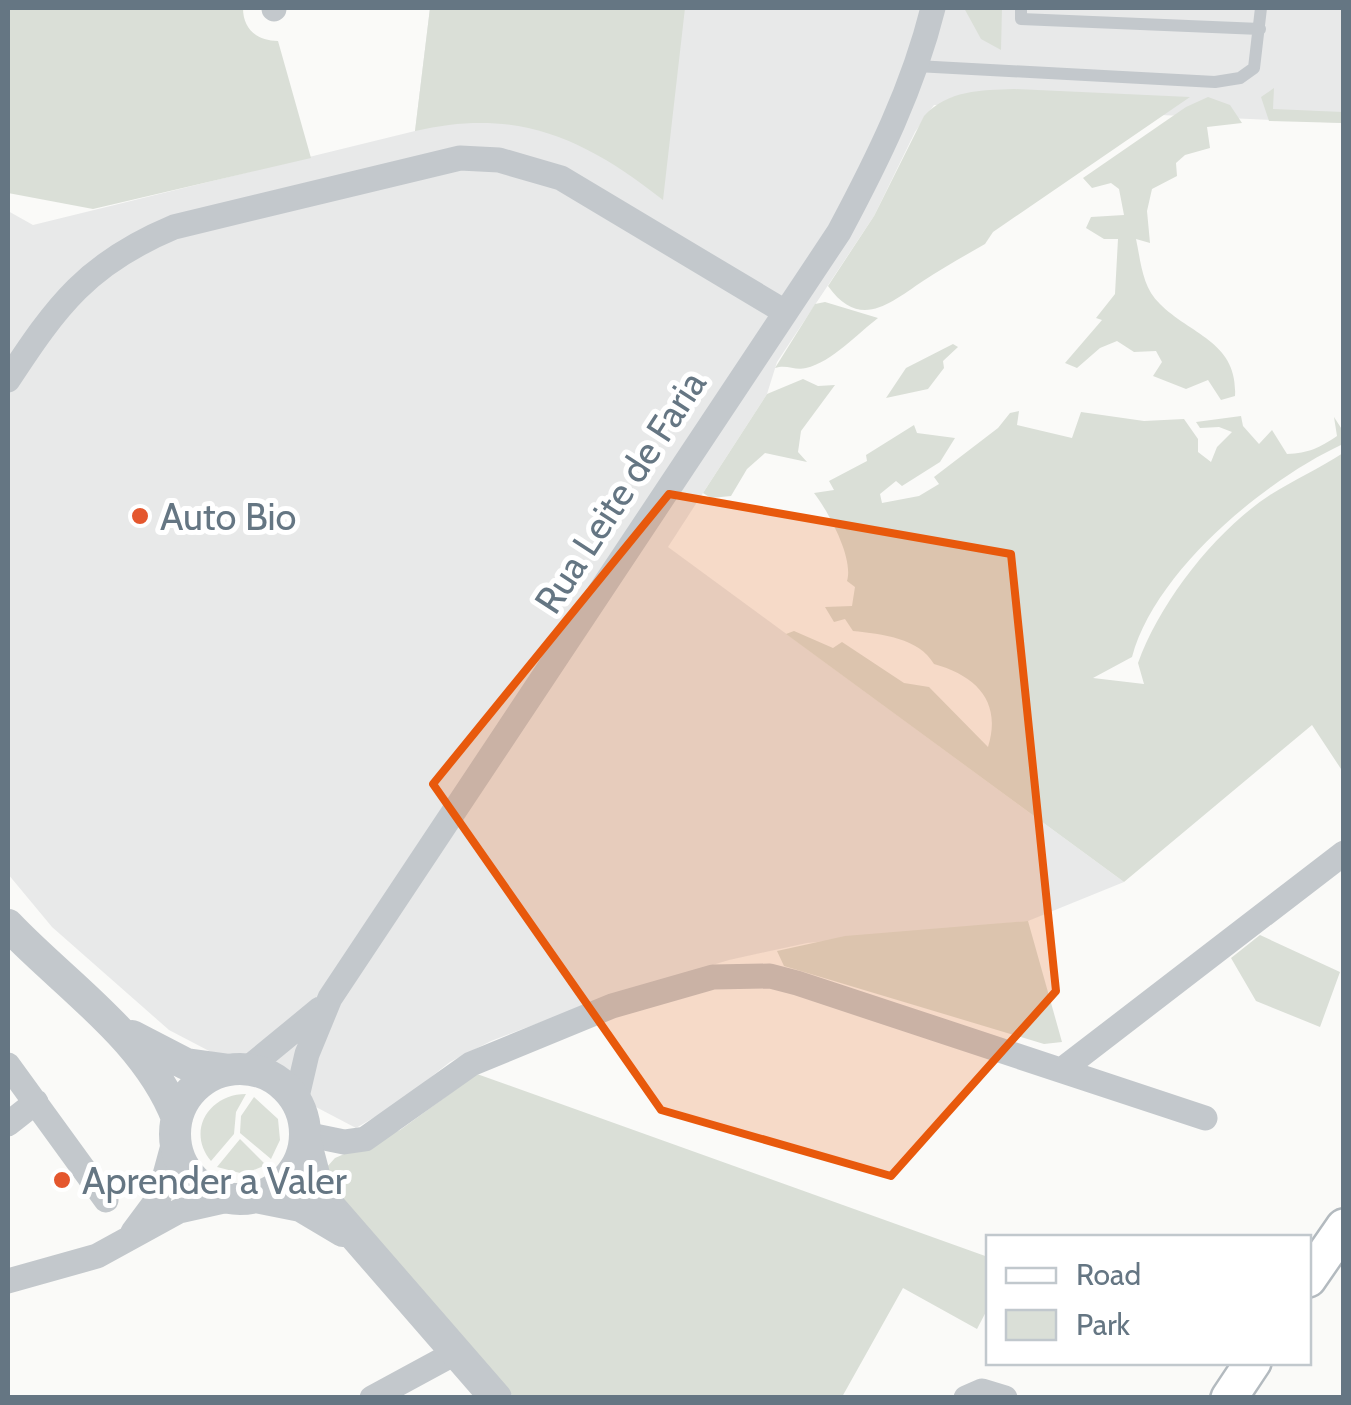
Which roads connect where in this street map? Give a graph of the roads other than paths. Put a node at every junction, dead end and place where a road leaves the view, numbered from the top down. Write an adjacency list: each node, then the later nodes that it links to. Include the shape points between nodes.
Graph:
1 (933, 8): 5 (street, Rua Leite de Faria)
2 (1022, 8): 4 (lane, via 1021,19)
3 (1261, 8): 4 (lane)
4 (1260, 29): 5 (lane, via 1254,68 1215,82)
5 (916, 66): 6 (street, Rua Leite de Faria, via 890,136)
6 (786, 312): 7 (street, via 562,178 500,160 460,158 174,227 133,244 75,289); 10 (street, Rua Leite de Faria)
7 (8, 380)
8 (1344, 853): 14 (street)
9 (8, 925): 11 (street)
10 (330, 998): 13 (street, via 284,1043); 15 (street)
11 (104, 1017): 13 (street, via 166,1057); 19 (street, via 159,1081)
12 (8, 1065): 16 (street)
13 (239, 1069): 15 (street, via 276,1080); 19 (street, via 196,1086)
14 (1063, 1069): 17 (street); 20 (street, via 796,983 744,974 628,1001 505,1047 365,1139)
15 (296, 1101): 20 (street)
16 (36, 1102): 18 (street); 22 (street)
17 (1205, 1118)
18 (8, 1124)
19 (176, 1128): 21 (street, via 179,1156 202,1186); 24 (street, via 159,1196)
20 (305, 1137): 21 (street, via 289,1176); 25 (street, via 316,1182)
21 (246, 1198): 24 (street, via 180,1211); 25 (street, via 300,1206)
22 (106, 1200)
23 (1344, 1227): 26 (main road)
24 (131, 1234): 27 (street, via 97,1256)
25 (355, 1240): 28 (street)
26 (1311, 1275)
27 (8, 1281)
28 (455, 1353): 30 (street); 31 (street)
29 (1251, 1365): 34 (main road)
30 (372, 1398)
31 (496, 1398)
32 (966, 1398): 33 (street, via 982,1391)
33 (1006, 1398)
34 (1230, 1398)

